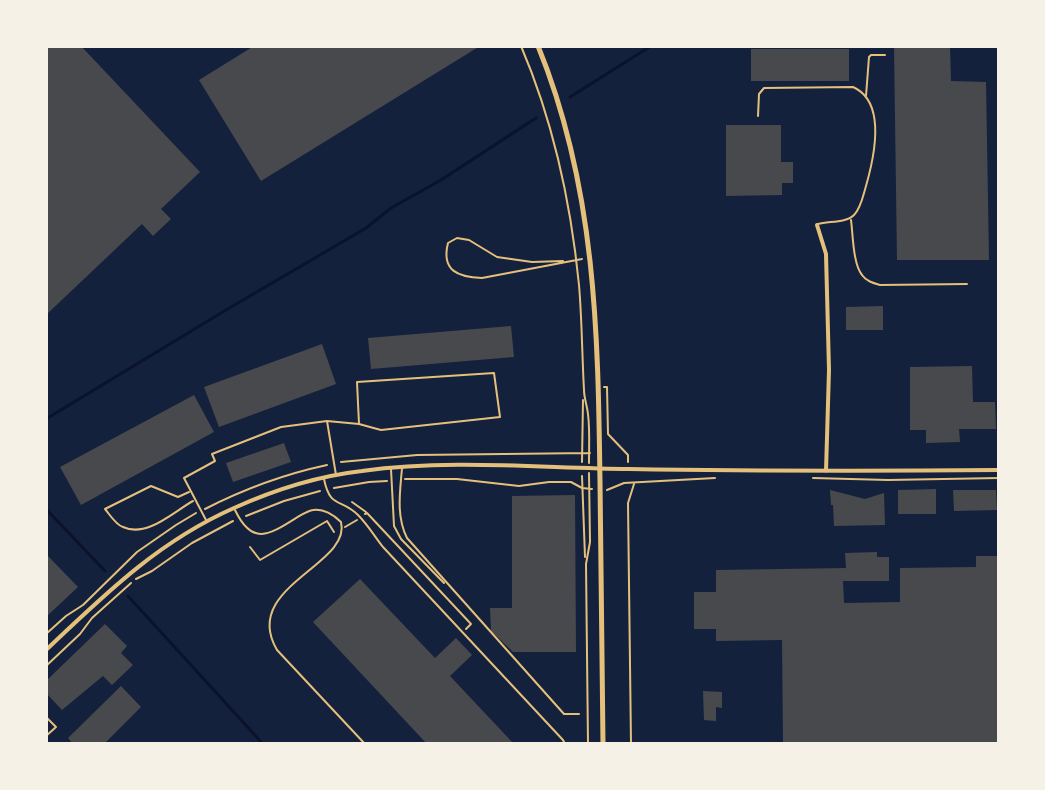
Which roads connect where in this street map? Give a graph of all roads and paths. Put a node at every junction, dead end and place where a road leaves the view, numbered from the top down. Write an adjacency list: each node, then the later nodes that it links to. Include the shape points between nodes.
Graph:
1 (521, 46): 9 (path, via 554,144)
2 (538, 46): 8 (street, via 571,150)
3 (885, 55): 4 (lane, via 869,57)
4 (866, 97): 5 (lane, via 853,87 764,88); 6 (lane, via 875,145 861,202)
5 (758, 116)
6 (850, 219): 7 (lane); 11 (lane, via 857,263 872,282)
7 (817, 225): 26 (street, via 826,254)
8 (591, 257): 9 (path); 12 (street)
9 (576, 259): 10 (path); 13 (path)
10 (563, 261): 10 (path, via 469,278 448,266 446,253 448,243 457,238 497,257)
11 (967, 284)
12 (599, 387): 18 (street); 24 (path, via 607,387 608,434 628,455)
13 (584, 391): 16 (path); 17 (path)
14 (327, 421): 15 (lane); 19 (lane); 39 (lane, via 281,427 212,454 215,461 184,478)
15 (359, 424): 15 (lane, via 381,430 500,417 494,373 357,382)
16 (582, 453): 17 (path); 19 (path, via 417,455); 22 (path)
17 (589, 453): 18 (path); 22 (path)
18 (599, 453): 23 (street)
19 (335, 463): 27 (lane); 42 (path, via 277,478)
20 (391, 467): 21 (street); 27 (street); 32 (lane)
21 (402, 467): 22 (street); 33 (lane)
22 (586, 468): 23 (street); 35 (path); 36 (path)
23 (600, 469): 24 (street); 38 (street)
24 (629, 469): 26 (street)
25 (999, 470): 26 (street)
26 (826, 471)
27 (336, 475): 28 (street)
28 (323, 478): 37 (lane); 41 (street)
29 (718, 478): 34 (path)
30 (813, 478): 31 (path)
31 (999, 478)
32 (392, 480): 37 (path); 49 (lane, via 394,526 401,539)
33 (401, 480): 35 (path, via 519,486 571,482); 49 (lane, via 401,525 407,538)
34 (635, 483): 38 (path); 61 (path, via 628,503)
35 (582, 488): 36 (path); 48 (path)
36 (589, 489): 38 (path); 48 (path)
37 (326, 490): 43 (lane); 44 (path)
38 (600, 490): 60 (street)
39 (191, 491): 40 (lane); 40 (lane, via 178,497 151,486 105,509 120,527 137,530)
40 (195, 500): 42 (lane)
41 (234, 508): 44 (lane); 45 (street)
42 (200, 511): 45 (lane); 51 (path, via 137,552)
43 (360, 517): 46 (path); 50 (lane); 50 (path, via 367,513 471,624)
44 (239, 518): 46 (lane, via 246,528 264,535 317,509 338,518); 53 (path, via 134,580)
45 (206, 521): 52 (street, via 137,566)
46 (343, 529): 47 (path, via 335,534 327,521 260,560); 57 (lane, via 335,545 278,599 270,634 277,650)
47 (250, 547)
48 (586, 564): 59 (path)
49 (459, 598): 54 (lane, via 564,714)
50 (463, 632): 58 (lane)
51 (46, 634)
52 (46, 650)
53 (46, 666)
54 (579, 714)
55 (46, 717): 56 (lane, via 56,727)
56 (46, 736)
57 (365, 744)
58 (565, 744)
59 (588, 744)
60 (603, 744)
61 (631, 744)

